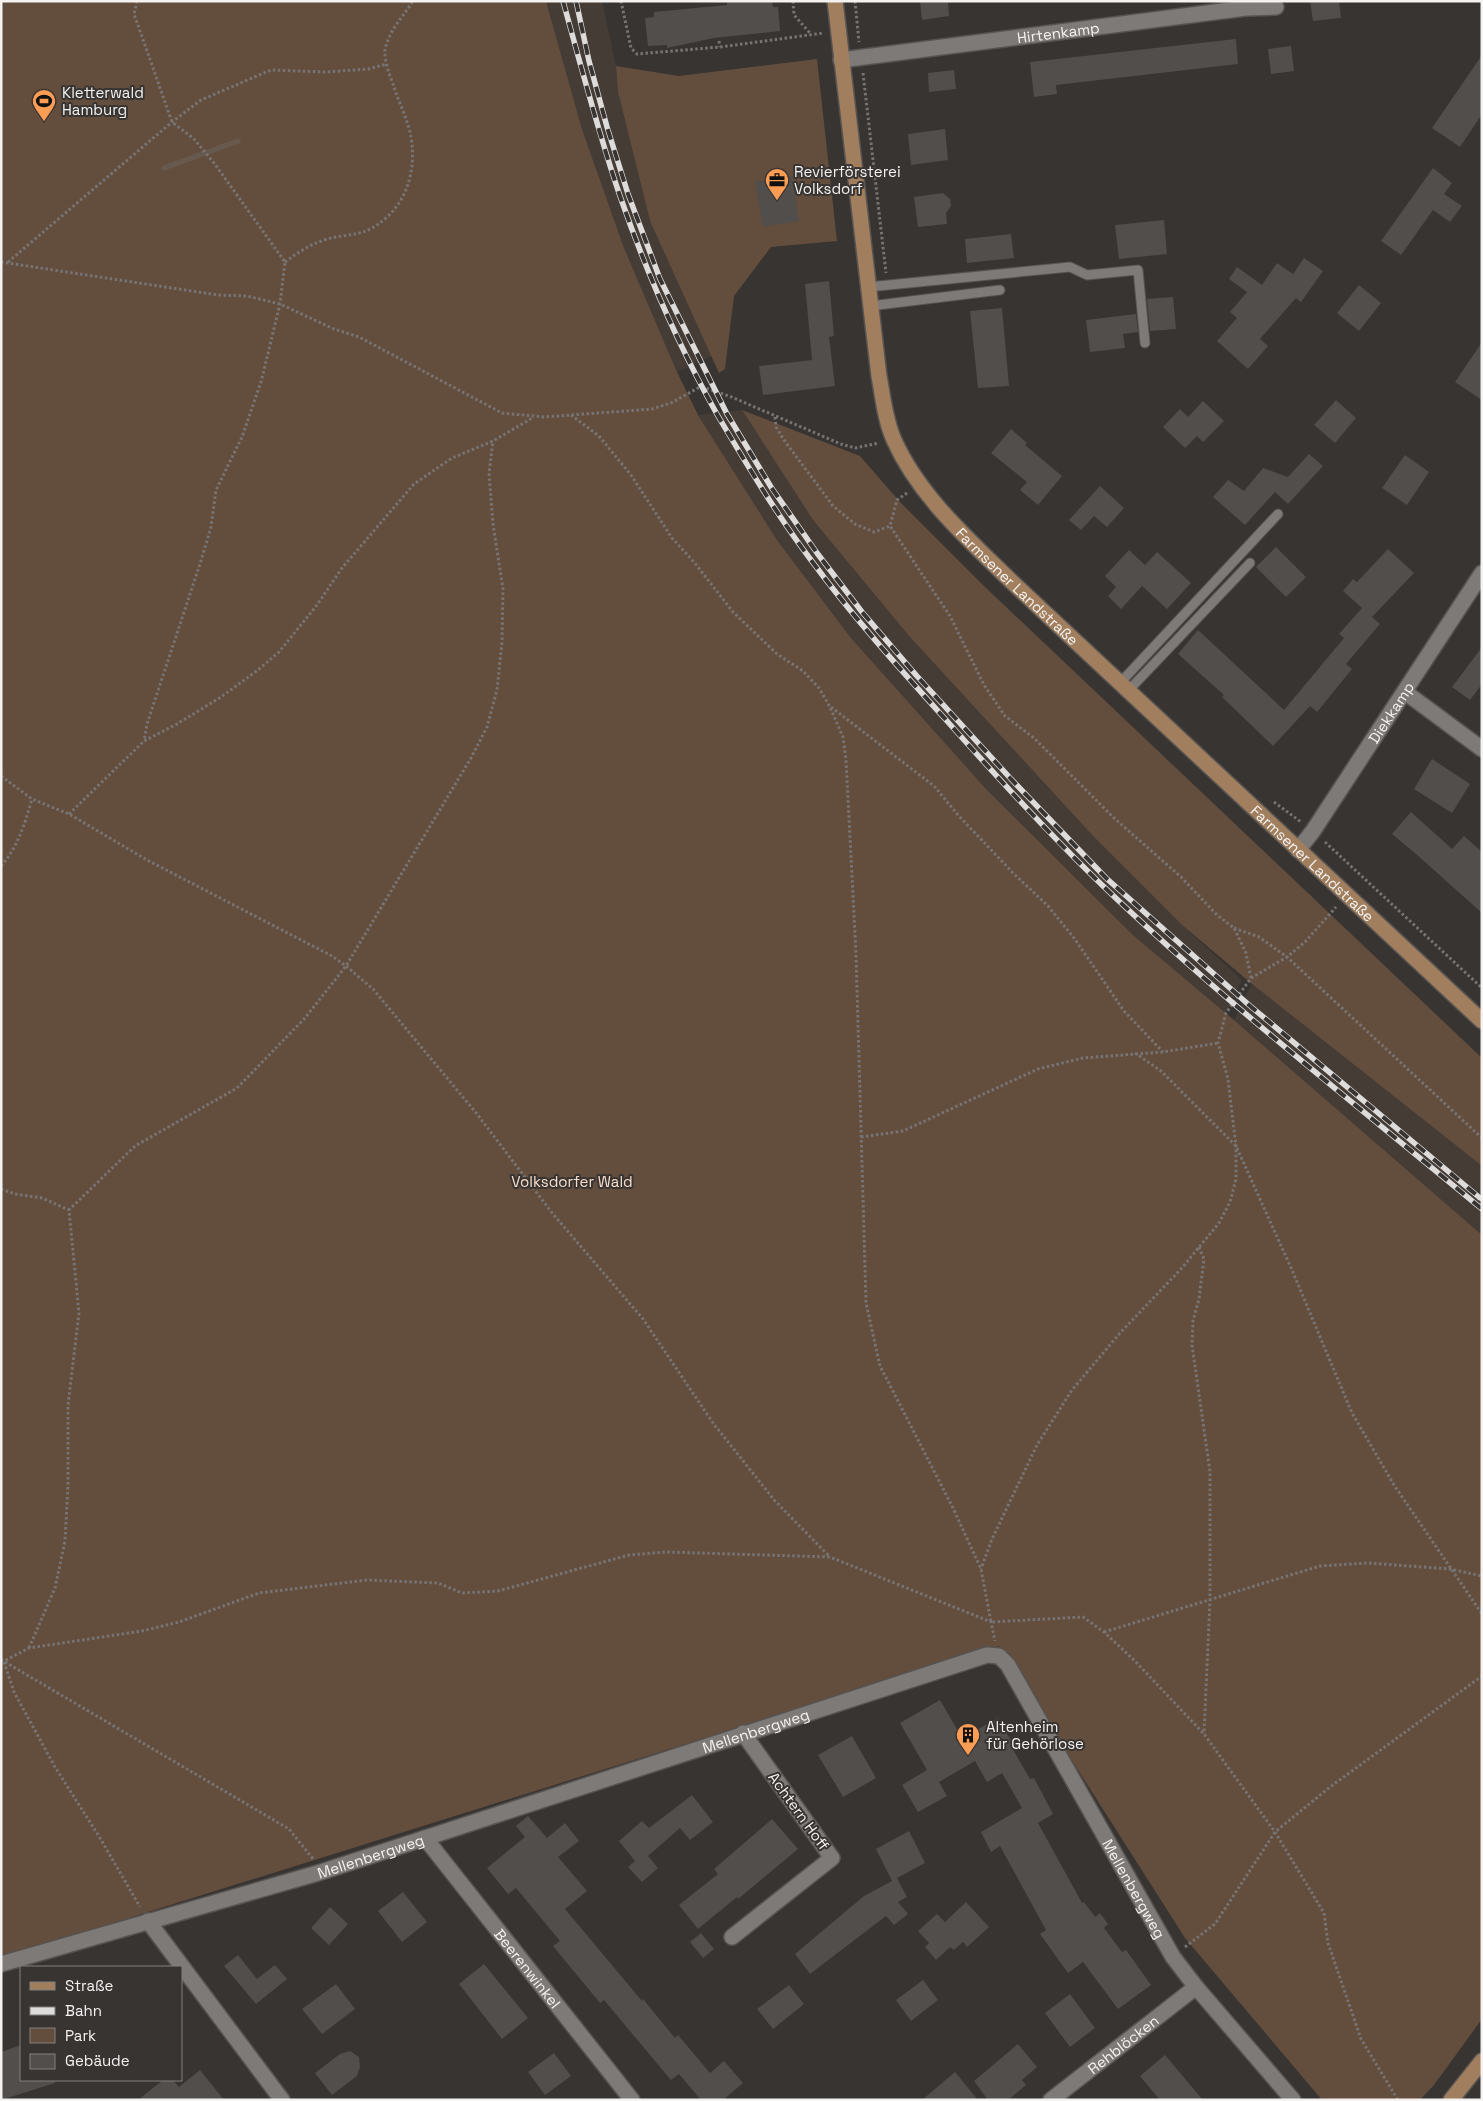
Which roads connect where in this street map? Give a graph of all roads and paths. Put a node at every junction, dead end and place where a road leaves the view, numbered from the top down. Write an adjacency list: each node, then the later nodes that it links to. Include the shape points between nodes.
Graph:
1 (137, 1): 15 (path, via 134,14)
2 (414, 1): 14 (path, via 388,38)
3 (621, 1): 11 (path, via 631,48 637,54)
4 (793, 1): 9 (path, via 794,15)
5 (835, 1): 8 (main road, Farmsener Landstraße)
6 (855, 1): 12 (path)
7 (1276, 7): 12 (street, Hirtenkamp, via 1246,8)
8 (838, 31): 9 (path); 13 (main road, Farmsener Landstraße)
9 (810, 34): 11 (path)
10 (719, 41): 11 (path)
11 (720, 47)
12 (861, 57): 13 (street, Hirtenkamp); 19 (path)
13 (841, 60): 20 (main road, Farmsener Landstraße)
14 (387, 64): 15 (path, via 326,72 271,70 201,100); 17 (path, via 411,136 412,169 404,196 385,219 361,234 322,241)
15 (172, 122): 17 (path, via 194,139 214,163); 18 (path)
16 (1, 262): 18 (path)
17 (285, 262): 22 (path)
18 (8, 263): 22 (path, via 218,295 247,296)
19 (888, 286): 20 (lane); 24 (lane, via 1070,267 1087,275 1138,270)
20 (868, 287): 23 (main road, Farmsener Landstraße)
21 (1000, 290): 23 (lane)
22 (280, 304): 26 (path, via 367,341 502,413); 38 (path, via 242,437 216,490 211,527)
23 (870, 306): 28 (main road, Farmsener Landstraße, via 884,402)
24 (1145, 343)
25 (571, 415): 26 (path); 27 (path, via 652,409 705,388); 37 (path, via 599,436 631,475 672,538 733,612 777,654 802,671 819,688)
26 (535, 417): 29 (path)
27 (775, 417): 28 (path, via 855,448); 32 (path, via 776,427 784,440 833,506 856,524 874,532)
28 (894, 440): 30 (main road, Farmsener Landstraße)
29 (494, 441): 38 (path, via 452,458 414,484 342,568 279,652 220,697); 50 (path, via 489,473 503,589 502,642 497,690 487,727)
30 (920, 484): 32 (path, via 898,500); 35 (main road, Farmsener Landstraße, via 971,542)
31 (1278, 514): 35 (lane)
32 (890, 526): 48 (path, via 950,616 992,699 1005,716 1034,738)
33 (1250, 563): 35 (lane)
34 (1482, 573): 36 (street, Diekkamp)
35 (1124, 687): 45 (main road, Farmsener Landstraße)
36 (1405, 692): 39 (street); 44 (street, Diekkamp)
37 (830, 707): 55 (path, via 934,786 1013,874 1048,906 1124,1011); 57 (path, via 843,737 846,760)
38 (144, 741): 43 (path)
39 (1482, 749)
40 (1, 776): 41 (path)
41 (32, 799): 43 (path); 46 (path, via 22,831 10,856)
42 (1274, 802): 44 (path)
43 (69, 814): 50 (path, via 147,860)
44 (1313, 831): 45 (street, Diekkamp); 52 (path)
45 (1298, 850): 47 (main road, Farmsener Landstraße)
46 (1, 866)
47 (1346, 895): 49 (path); 53 (main road, Farmsener Landstraße)
48 (1234, 928): 49 (path, via 1259,937); 51 (path, via 1246,953)
49 (1287, 957): 51 (path); 58 (path)
50 (346, 966): 61 (path, via 305,1018 237,1088 135,1146); 63 (path, via 373,989 477,1114 553,1214 643,1319 713,1422 775,1501)
51 (1251, 978): 54 (path, via 1226,1013)
52 (1482, 988)
53 (1482, 1021)
54 (1218, 1044): 55 (path); 59 (path, via 1228,1079)
55 (1163, 1052): 56 (path)
56 (1135, 1053): 57 (path, via 1083,1058 1038,1070 903,1131); 59 (path, via 1160,1071)
57 (861, 1137): 64 (path, via 866,1303 880,1366 953,1508)
58 (1482, 1138)
59 (1236, 1146): 62 (path, via 1236,1179 1230,1202 1219,1223); 65 (path, via 1352,1413 1394,1485)
60 (1, 1189): 61 (path, via 42,1198)
61 (69, 1210): 71 (path, via 79,1313 68,1405 65,1541 55,1588)
62 (1198, 1247): 64 (path, via 1072,1390 1037,1445); 67 (path, via 1204,1259 1192,1345 1210,1472)
63 (830, 1557): 69 (path); 71 (path, via 666,1552 629,1555 498,1591 462,1593 438,1583 367,1580 296,1587 259,1593 179,1622 142,1631)
64 (980, 1569): 69 (path)
65 (1450, 1569): 66 (path); 67 (path, via 1368,1563 1320,1566); 68 (path)
66 (1482, 1576)
67 (1210, 1600): 70 (path); 75 (path)
68 (1482, 1614)
69 (991, 1622): 70 (path, via 1083,1617)
70 (1104, 1632): 75 (path, via 1135,1660)
71 (29, 1648): 72 (path)
72 (2, 1662): 78 (path, via 288,1828 311,1856); 79 (path, via 41,1742)
73 (1482, 1676): 76 (path, via 1330,1787)
74 (744, 1733): 77 (street, Mellenbergweg); 80 (street, Achtern Hoff, via 832,1858); 81 (street, Mellenbergweg, via 987,1655 999,1656 1008,1666)
75 (1204, 1734): 76 (path)
76 (1275, 1832): 81 (path, via 1215,1924); 91 (path, via 1324,1913 1328,1944 1361,2038)
77 (425, 1838): 78 (street, Mellenbergweg); 88 (street, Beerenwinkel)
78 (318, 1873): 79 (street, Mellenbergweg)
79 (148, 1921): 82 (street, Mellenbergweg); 84 (street)
80 (732, 1937)
81 (1173, 1957): 85 (street, Mellenbergweg)
82 (1, 1964)
83 (182, 1966): 87 (street)
84 (182, 1966)
85 (1196, 1987): 89 (street, Rehblöcken); 90 (street, Mellenbergweg)
86 (1482, 2061): 92 (main road)
87 (282, 2100)
88 (632, 2100)
89 (1051, 2100)
90 (1293, 2100)
91 (1398, 2100)
92 (1451, 2100)

